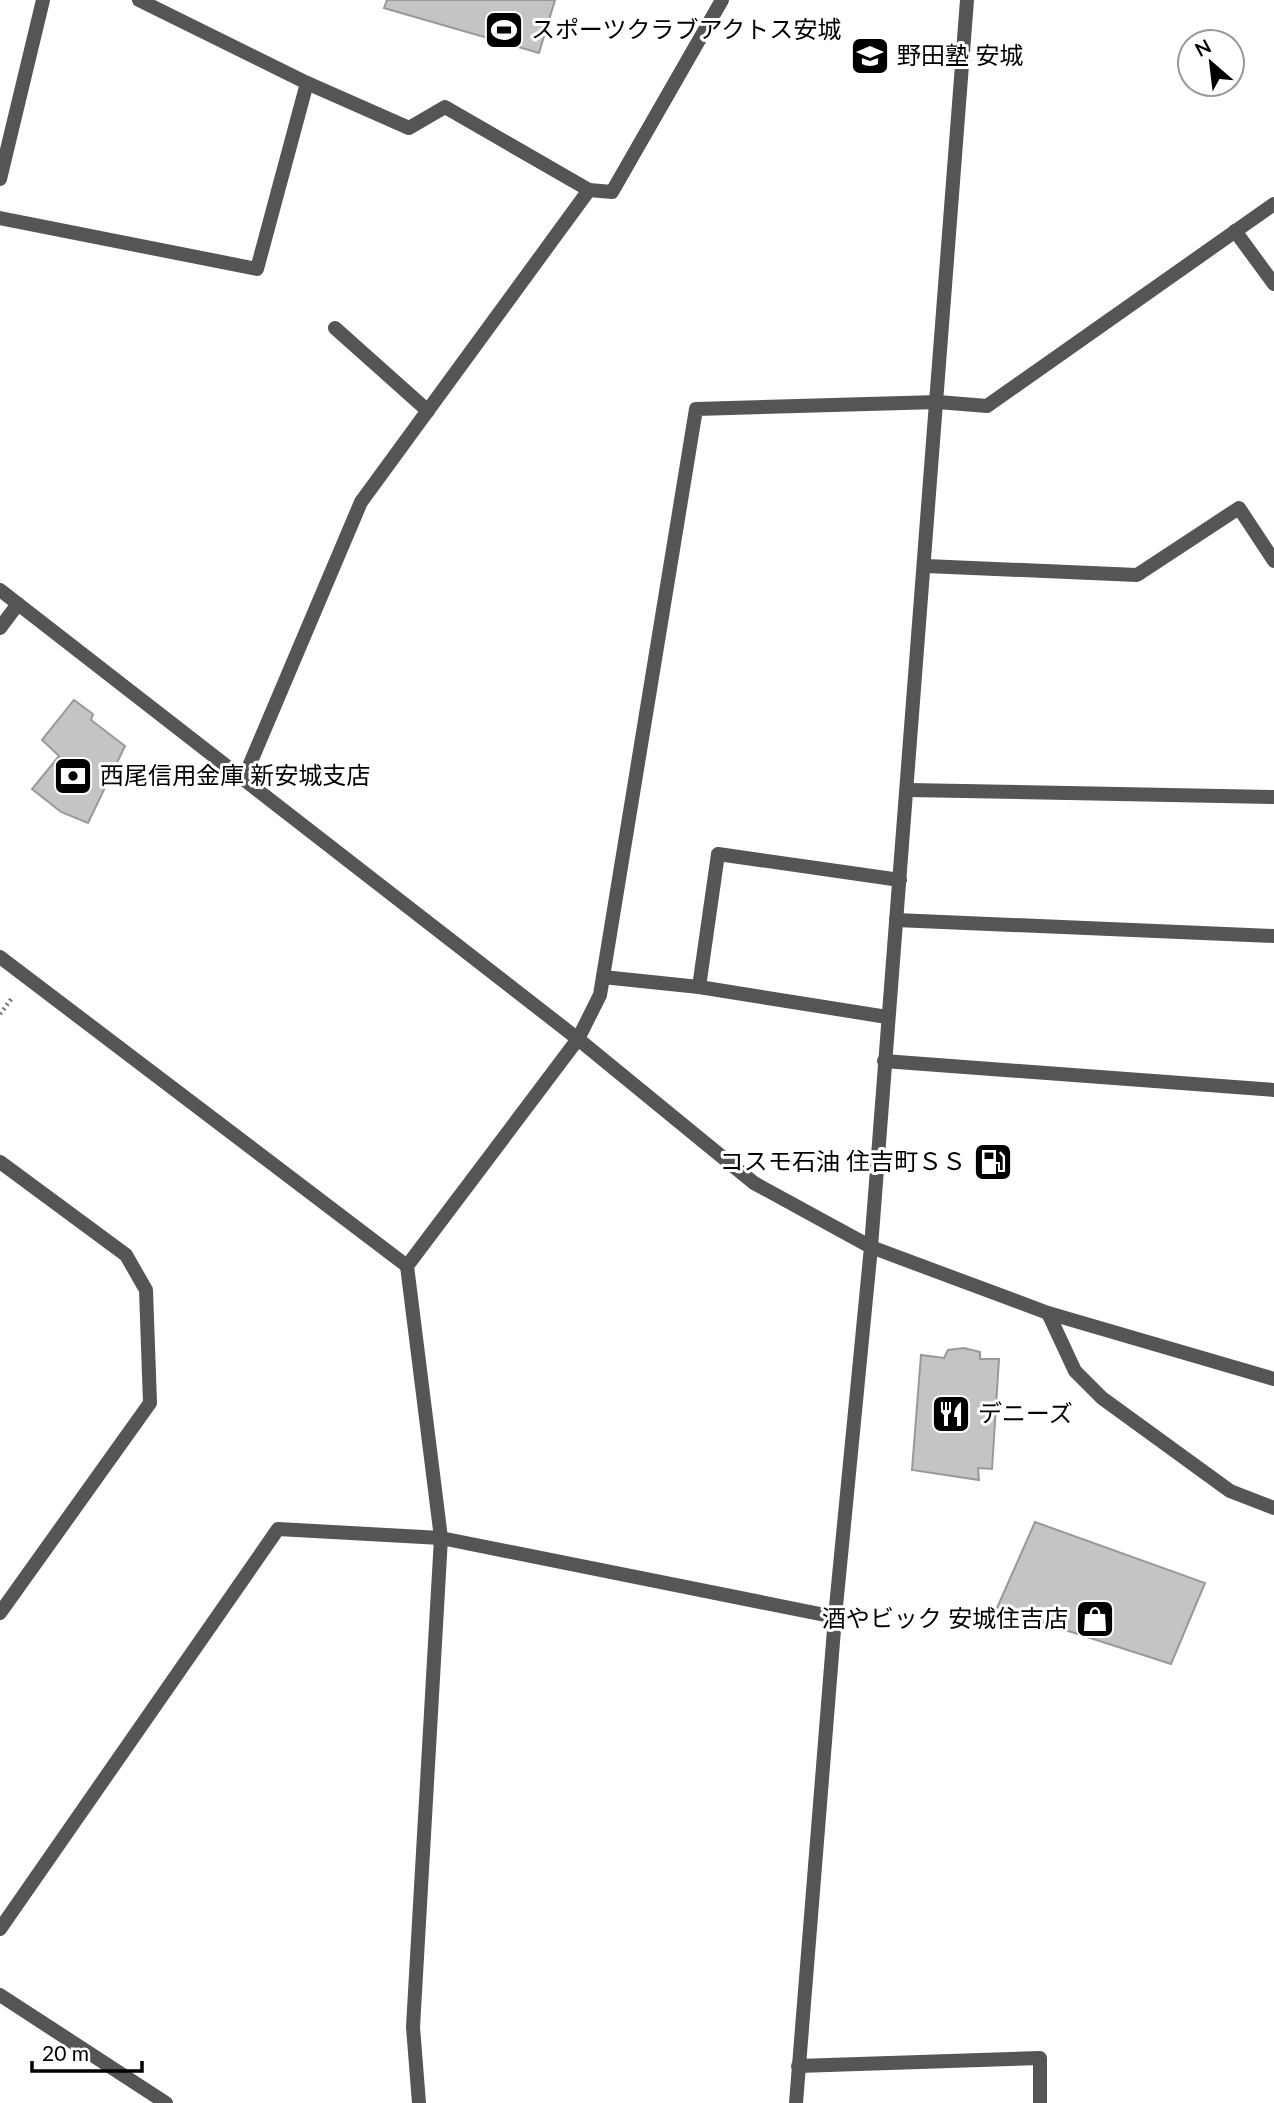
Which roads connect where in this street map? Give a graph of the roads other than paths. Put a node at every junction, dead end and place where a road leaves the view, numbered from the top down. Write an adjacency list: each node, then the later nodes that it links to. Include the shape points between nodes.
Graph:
1 (43, 0): 6 (street)
2 (139, 0): 5 (street)
3 (722, 0): 7 (street, via 612,192)
4 (967, 0): 13 (street)
5 (307, 83): 7 (street, via 409,128 445,107); 9 (street, via 257,269)
6 (0, 179)
7 (589, 190): 14 (street)
8 (1274, 204): 10 (street)
9 (0, 218)
10 (1236, 231): 11 (street); 13 (street, via 987,406)
11 (1274, 284)
12 (335, 328): 14 (street)
13 (938, 402): 16 (street); 27 (street, via 696,409)
14 (428, 411): 20 (street, via 361,502)
15 (1274, 561): 16 (street, via 1239,508 1137,576)
16 (926, 566): 21 (street)
17 (0, 590): 18 (street)
18 (18, 604): 19 (street); 20 (street)
19 (0, 628)
20 (244, 778): 30 (street)
21 (908, 790): 22 (street); 23 (street)
22 (1274, 797)
23 (900, 880): 24 (street); 28 (street, via 718,854)
24 (896, 920): 25 (street); 29 (street)
25 (1274, 936)
26 (0, 957): 35 (street)
27 (603, 977): 28 (street); 30 (street, via 600,995)
28 (699, 987): 29 (street)
29 (887, 1017): 31 (street)
30 (578, 1039): 34 (street, via 754,1183); 35 (street)
31 (884, 1060): 32 (street); 34 (street)
32 (1274, 1090)
33 (0, 1162): 40 (street, via 126,1255 146,1290 150,1403)
34 (871, 1247): 36 (street); 41 (street)
35 (407, 1266): 39 (street)
36 (1048, 1313): 37 (street); 38 (street, via 1075,1371 1102,1398 1230,1491)
37 (1274, 1379)
38 (1274, 1508)
39 (441, 1538): 41 (street); 42 (street, via 278,1529); 46 (street, via 412,2027)
40 (0, 1613)
41 (835, 1618): 44 (street)
42 (0, 1929)
43 (0, 1996): 45 (street)
44 (798, 2066): 47 (street); 48 (street, via 1040,2058)
45 (166, 2103)
46 (419, 2103)
47 (796, 2103)
48 (1040, 2103)

